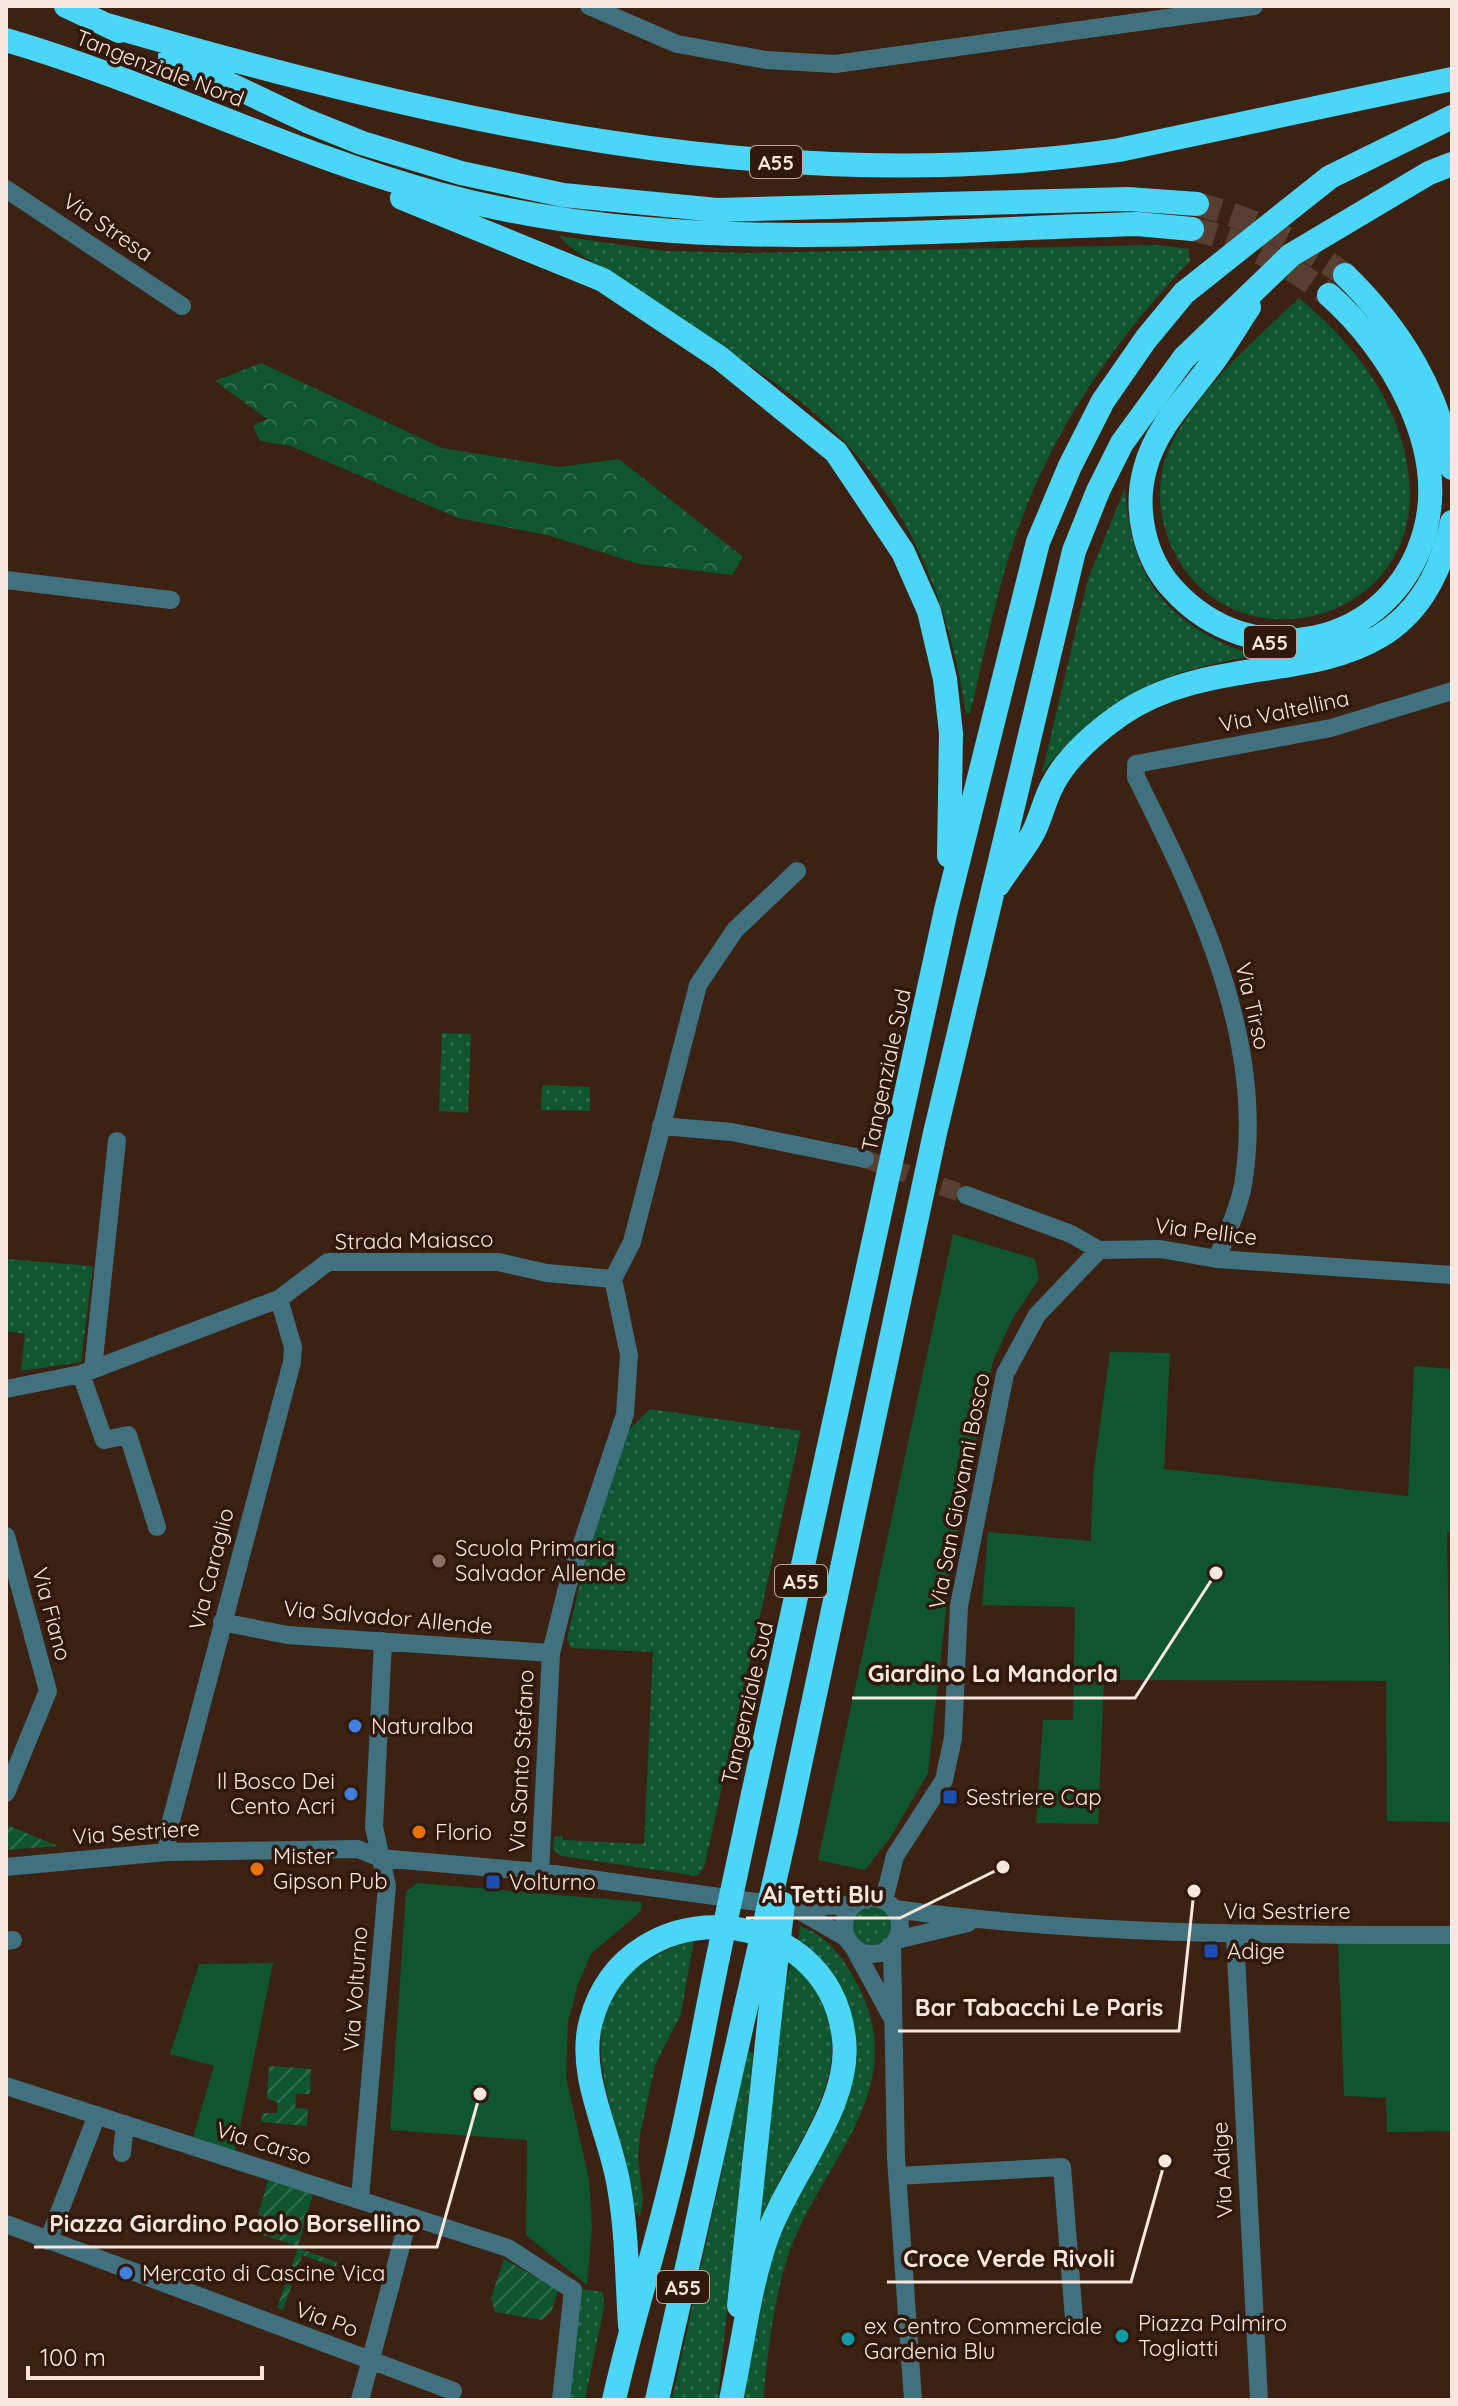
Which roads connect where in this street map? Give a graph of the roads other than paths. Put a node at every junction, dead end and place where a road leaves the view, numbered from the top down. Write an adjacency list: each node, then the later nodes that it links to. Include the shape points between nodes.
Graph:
1 (66, 6): 4 (highway, Tangenziale Nord / A55)
2 (589, 6): 3 (street, via 677,44 766,60 835,64)
3 (1254, 6)
4 (107, 25): 6 (highway, A55, via 276,74 546,132 671,153 824,164 1063,158); 11 (highway, A55, via 362,143 461,173 563,195 717,210 1128,199)
5 (6, 40): 8 (highway, Tangenziale Nord / A55)
6 (1452, 79)
7 (1452, 117): 25 (highway, Tangenziale Sud / A55, via 1330,177 1239,247 1184,293 1103,401 1038,542)
8 (295, 148): 12 (highway, A55, via 439,194 569,221 655,231 768,236 1137,224); 25 (highway, A55, via 359,182 603,280 720,358 836,452 903,552 929,611 951,733)
9 (1452, 164): 14 (highway, A55, via 1330,230)
10 (6, 189): 16 (street, Via Stresa)
11 (1197, 204)
12 (1192, 229)
13 (1345, 275): 17 (highway, via 1397,331 1418,365 1436,404)
14 (1270, 276): 15 (highway, A55, via 1162,428 1145,467 1140,498 1152,556 1176,593 1211,622 1269,642 1302,641 1365,617 1402,580 1426,527 1428,479 1404,395 1374,343); 24 (highway, A55, via 1184,358 1122,443 1098,491 1074,551)
15 (1329, 295)
16 (182, 306)
17 (1452, 468)
18 (1452, 522): 24 (highway, A55, via 1434,578 1416,604 1361,648 1328,660 1177,686 1145,700 1093,736 1053,782 1033,834)
19 (6, 580): 20 (street)
20 (171, 600)
21 (1452, 691): 22 (street, Via Valtellina, via 1331,728 1136,764)
22 (1136, 777): 31 (street, Via Tirso, via 1219,964 1240,1039 1246,1109 1244,1180)
23 (797, 871): 26 (street, via 735,930 698,985)
24 (992, 894): 43 (highway, A55, via 935,1133)
25 (946, 910): 67 (highway, Tangenziale Sud / A55, bridge, via 675,2169)
26 (661, 1126): 28 (street, via 732,1132); 33 (street, via 632,1242)
27 (117, 1141): 35 (street)
28 (865, 1159)
29 (966, 1195): 30 (street, Via Pellice, via 1071,1234)
30 (1099, 1250): 31 (street, Via Pellice, via 1160,1249); 49 (street, Via San Giovanni Bosco, via 1037,1315 1005,1374 959,1606 953,1738 944,1780 895,1856)
31 (1217, 1259): 32 (street, Via Pellice)
32 (1452, 1275)
33 (613, 1279): 34 (street, Strada Maiasco, via 498,1262 328,1262); 41 (street, via 629,1355 625,1414)
34 (279, 1299): 35 (street, Strada Maiasco); 39 (street, Via Caraglio, via 293,1347 292,1362)
35 (87, 1372): 36 (street, Strada Maiasco); 37 (street, via 104,1440 128,1435)
36 (6, 1389)
37 (157, 1527)
38 (6, 1536): 42 (street, Via Fiano, via 48,1691)
39 (222, 1622): 40 (street, Via Salvador Allende, via 287,1635); 44 (street, Via Caraglio)
40 (383, 1641): 41 (street, Via Salvador Allende); 45 (street, Via Volturno, via 374,1827)
41 (551, 1653): 47 (street, Via Santo Stefano)
42 (6, 1793)
43 (786, 1830): 73 (highway, A55, bridge); 74 (highway, bridge, via 786,1878 748,2193)
44 (167, 1852): 45 (street, Via Sestriere, via 358,1849); 46 (street, Via Sestriere)
45 (380, 1858): 47 (street, Via Sestriere); 62 (street, Via Volturno, via 387,1886)
46 (6, 1867)
47 (540, 1872): 50 (street, Via Sestriere)
48 (852, 1905): 49 (street, via 867,1898); 50 (street, Via Sestriere); 54 (street, via 844,1920)
49 (890, 1905): 51 (street, Via Sestriere); 55 (street, via 900,1924)
50 (793, 1907): 54 (street, Via Sestriere)
51 (978, 1920): 53 (street, Via Sestriere); 55 (street, Via Sestriere)
52 (1452, 1935): 53 (street, Via Sestriere)
53 (1235, 1936): 76 (street, Via Adige)
54 (850, 1943): 55 (street, via 870,1954); 56 (street)
55 (894, 1943): 56 (street)
56 (891, 2016): 61 (street)
57 (6, 2086): 58 (street, Via Carso)
58 (97, 2115): 59 (street, Via Carso); 65 (street)
59 (125, 2124): 60 (street); 62 (street, Via Carso)
60 (122, 2153)
61 (897, 2176): 66 (street, via 1062,2167); 75 (street)
62 (360, 2198): 63 (street, Via Carso)
63 (409, 2216): 68 (street); 71 (street, Via Carso, via 508,2248 573,2290)
64 (6, 2224): 65 (street, Via Po)
65 (48, 2241): 68 (street, Via Po)
66 (1074, 2319)
67 (630, 2326): 72 (highway, Tangenziale Sud / A55); 74 (highway, via 625,2226 592,2082 590,2023 618,1967 641,1947 706,1927 772,1937 799,1953 823,1977 840,2017 845,2070 767,2238)
68 (369, 2360): 69 (street, Via Po); 70 (street)
69 (453, 2391)
70 (360, 2400)
71 (561, 2400)
72 (614, 2400)
73 (657, 2400)
74 (731, 2400)
75 (913, 2400)
76 (1259, 2400)

